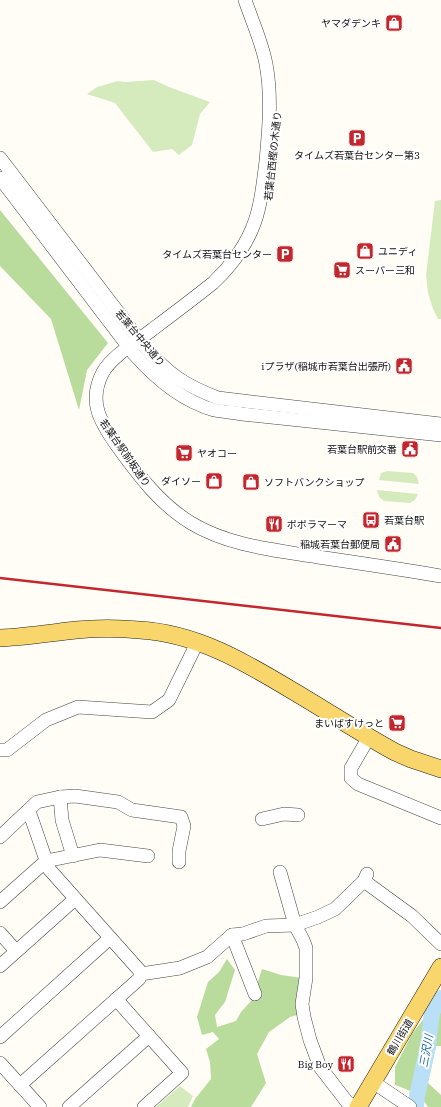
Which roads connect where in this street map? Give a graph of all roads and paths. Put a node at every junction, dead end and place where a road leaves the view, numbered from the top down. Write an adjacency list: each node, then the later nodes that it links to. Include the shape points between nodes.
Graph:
1 (245, 0): 5 (street, 若葉台西樫の木通り, via 266,61 270,96 263,189 257,216 246,242 223,274)
2 (255, 0): 5 (street, 若葉台西樫の木通り, via 274,60 278,96 271,190 266,215 253,244 233,274 218,290)
3 (0, 158): 5 (street, 若葉台中央通り)
4 (0, 178): 5 (street, 若葉台中央通り)
5 (137, 347): 6 (street, 若葉台中央通り, via 183,382 218,398); 7 (street, 若葉台中央通り, via 145,366 176,392 215,410); 8 (street, 若葉台駅前坂通り, via 107,384 107,413 149,475 176,502 215,526 238,535); 9 (street, 若葉台駅前坂通り, via 114,359 104,371 99,382 96,404 98,415 142,479 156,495 190,523 242,544 270,550)
6 (441, 424)
7 (441, 435)
8 (441, 567)
9 (441, 576)
10 (0, 638): 11 (main road, via 106,629 141,630)
11 (198, 641): 12 (main road, via 234,656); 13 (street, via 169,700 152,712 78,707 46,720 7,750)
12 (369, 737): 14 (main road, via 411,759); 18 (street, via 351,768 351,778 358,784)
13 (0, 750)
14 (441, 769)
15 (60, 797): 16 (street, via 37,802); 21 (street, via 62,820); 24 (street, via 75,796 118,802 132,810 181,817 184,826)
16 (29, 811): 20 (street); 23 (street)
17 (298, 815): 19 (street, via 284,814)
18 (441, 818)
19 (262, 819)
20 (0, 837)
21 (73, 856): 22 (street, via 100,850); 23 (street)
22 (148, 856)
23 (46, 861): 26 (street); 27 (street)
24 (179, 862)
25 (280, 872): 28 (street)
26 (75, 899): 31 (street); 33 (street)
27 (0, 902)
28 (295, 925): 30 (street, via 266,926); 32 (street, via 335,909 365,878 412,916); 48 (street, via 306,948 306,978 302,1004 310,1040 320,1066 347,1102)
29 (0, 933): 33 (street)
30 (232, 935): 36 (street, via 207,957 180,968); 37 (street)
31 (110, 938): 36 (street); 40 (street)
32 (441, 944)
33 (16, 951): 34 (street)
34 (0, 966)
35 (441, 967): 42 (main road, 鶴川街道)
36 (141, 974): 38 (street, via 139,979)
37 (255, 994)
38 (116, 999): 39 (street); 43 (street)
39 (149, 1036): 46 (street); 47 (street, via 182,1073)
40 (0, 1037)
41 (0, 1063): 43 (street)
42 (373, 1082): 44 (street); 48 (main road, 鶴川街道)
43 (20, 1084): 45 (street)
44 (409, 1106)
45 (40, 1107)
46 (69, 1107)
47 (144, 1107)
48 (357, 1107)

